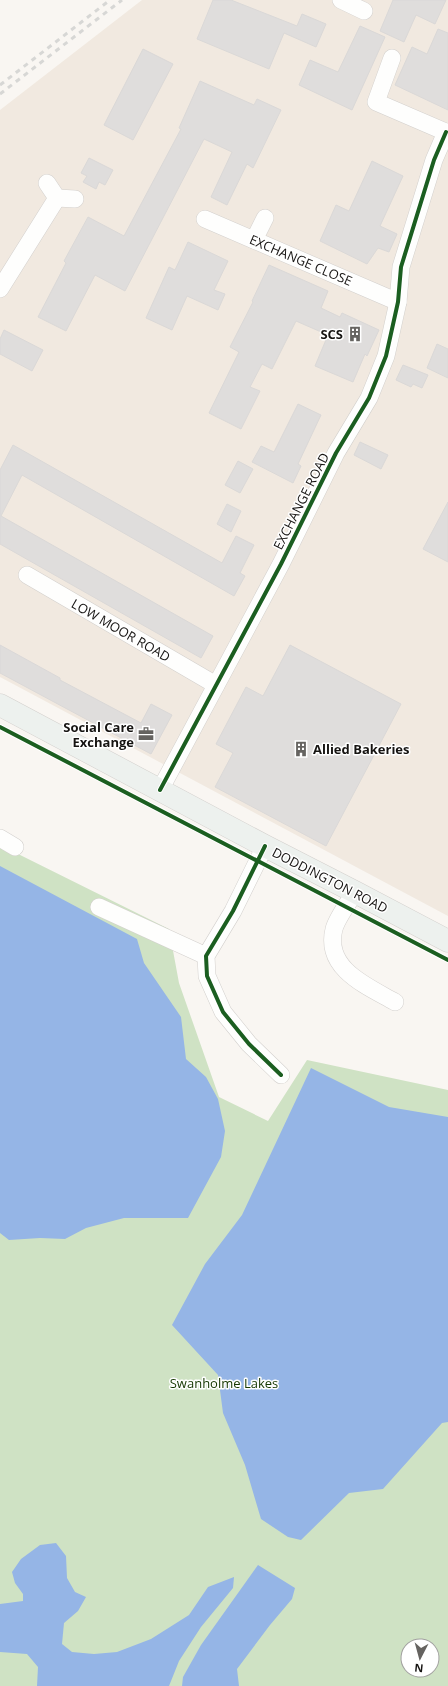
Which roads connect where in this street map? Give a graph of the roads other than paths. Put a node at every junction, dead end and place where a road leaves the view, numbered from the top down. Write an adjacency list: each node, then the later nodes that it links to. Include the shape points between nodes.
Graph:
1 (341, 0): 2 (street)
2 (364, 11)
3 (392, 58): 4 (street, via 376,102)
4 (447, 133): 12 (street, EXCHANGE ROAD, via 434,160 401,267)
5 (47, 183): 6 (street)
6 (57, 198): 7 (street); 11 (street)
7 (75, 199)
8 (264, 218): 10 (street)
9 (205, 219): 10 (street, EXCHANGE CLOSE)
10 (254, 240): 12 (street, EXCHANGE CLOSE)
11 (0, 289)
12 (398, 302): 14 (street, EXCHANGE ROAD, via 386,356 369,398 336,453 281,564)
13 (27, 575): 14 (street, LOW MOOR ROAD)
14 (216, 684): 16 (street, EXCHANGE ROAD)
15 (0, 705): 16 (main road, DODDINGTON ROAD)
16 (160, 790): 19 (main road, DODDINGTON ROAD)
17 (0, 838): 18 (street)
18 (16, 846)
19 (265, 846): 20 (main road, DODDINGTON ROAD); 23 (street, via 233,912)
20 (355, 892): 22 (main road, DODDINGTON ROAD); 24 (street, via 334,928 332,946 340,965 356,980)
21 (99, 908): 23 (street)
22 (448, 941)
23 (206, 956): 25 (street, via 207,976 223,1012 248,1044)
24 (395, 1002)
25 (281, 1075)

